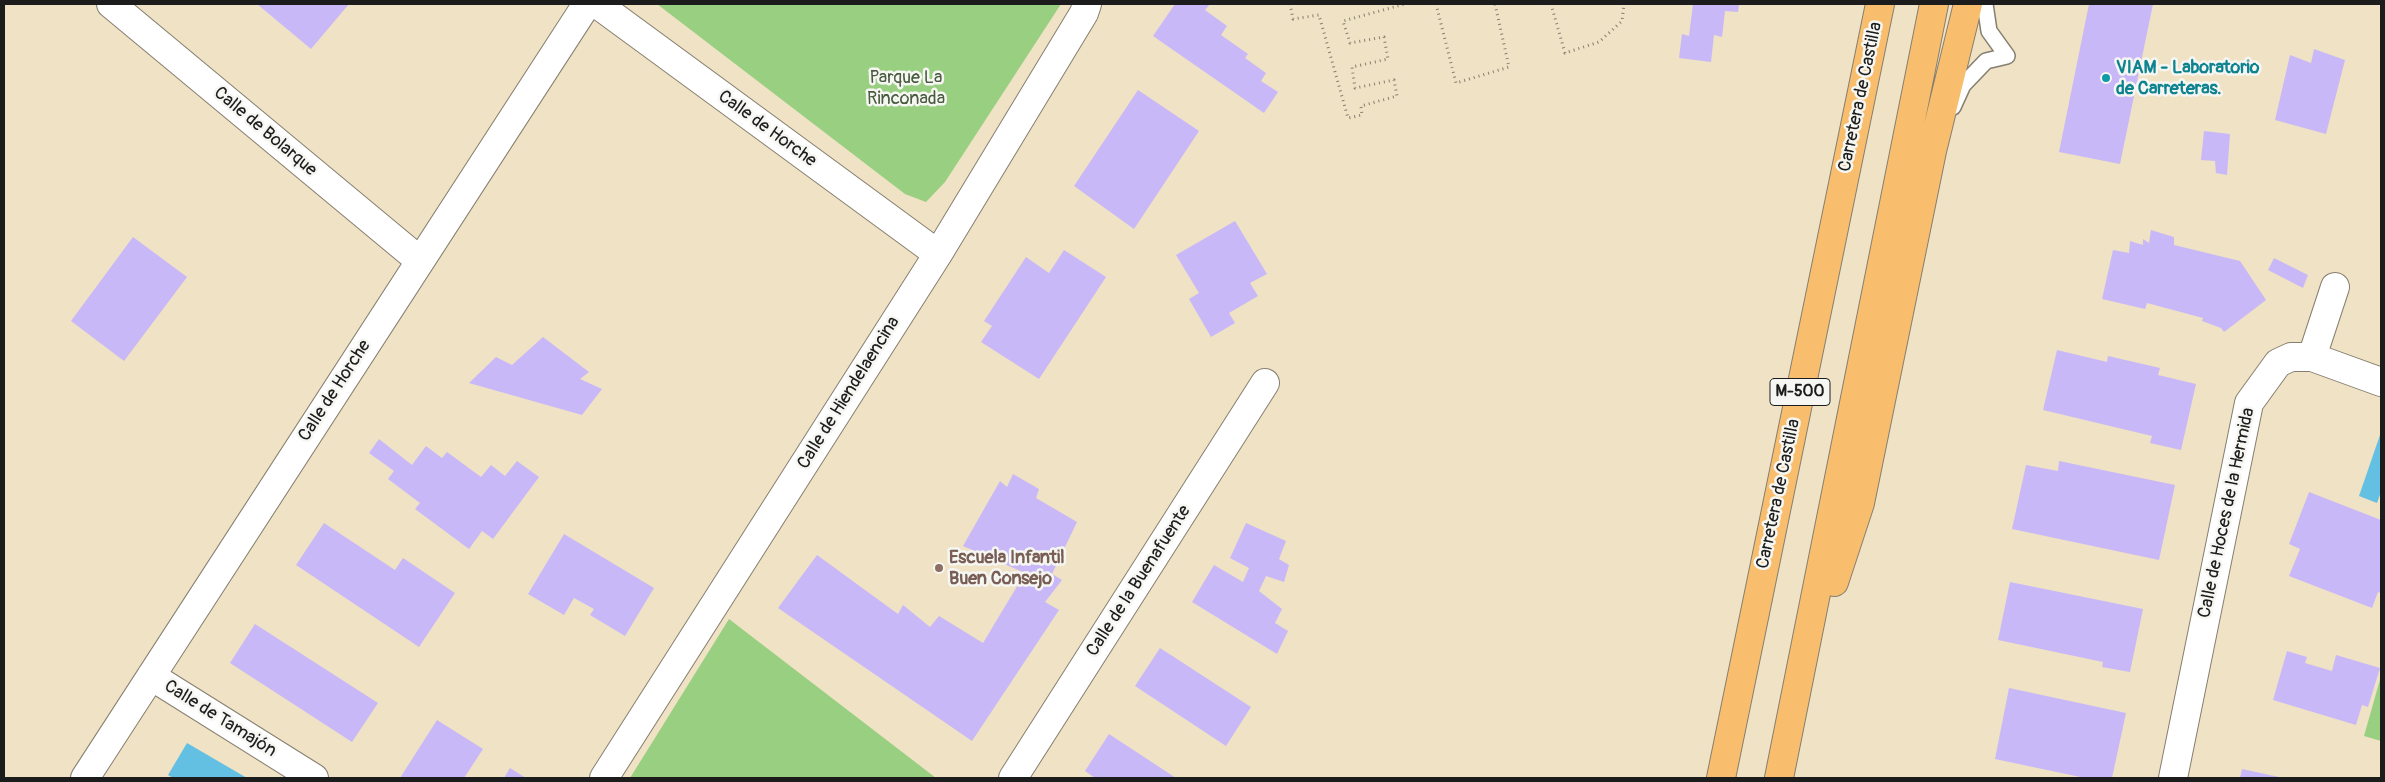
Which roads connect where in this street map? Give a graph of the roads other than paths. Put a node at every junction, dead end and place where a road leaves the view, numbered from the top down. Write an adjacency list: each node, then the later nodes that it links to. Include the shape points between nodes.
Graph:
1 (112, 4): 11 (street, Calle de Bolarque)
2 (587, 4): 11 (street, Calle de Horche)
3 (597, 4): 10 (street, Calle de Horche)
4 (1087, 4): 10 (street, Calle de Hiendelaencina, via 1084,14)
5 (1879, 4): 22 (highway, Carretera de Castilla / M-500)
6 (1934, 4): 17 (highway, M-500)
7 (1968, 4): 9 (highway, M-500)
8 (1986, 4): 9 (lane, via 1989,31 2007,56 1986,61 1963,85)
9 (1932, 151): 17 (highway, M-500, via 1860,503)
10 (938, 254): 20 (street, Calle de Hiendelaencina)
11 (420, 260): 16 (street, Calle de Horche)
12 (2335, 287): 13 (street)
13 (2312, 357): 14 (street, Calle de Hoces de la Hermida); 24 (street, Calle de Hoces de la Hermida, via 2291,357 2278,363 2248,403)
14 (2381, 382)
15 (1265, 383): 21 (street, Calle de la Buenafuente)
16 (151, 676): 18 (street, Calle de Horche); 19 (street, Calle de Tamajón)
17 (1796, 697): 23 (highway, M-500)
18 (85, 778)
19 (314, 778)
20 (604, 778)
21 (1013, 778)
22 (1721, 778)
23 (1779, 778)
24 (2173, 778)

